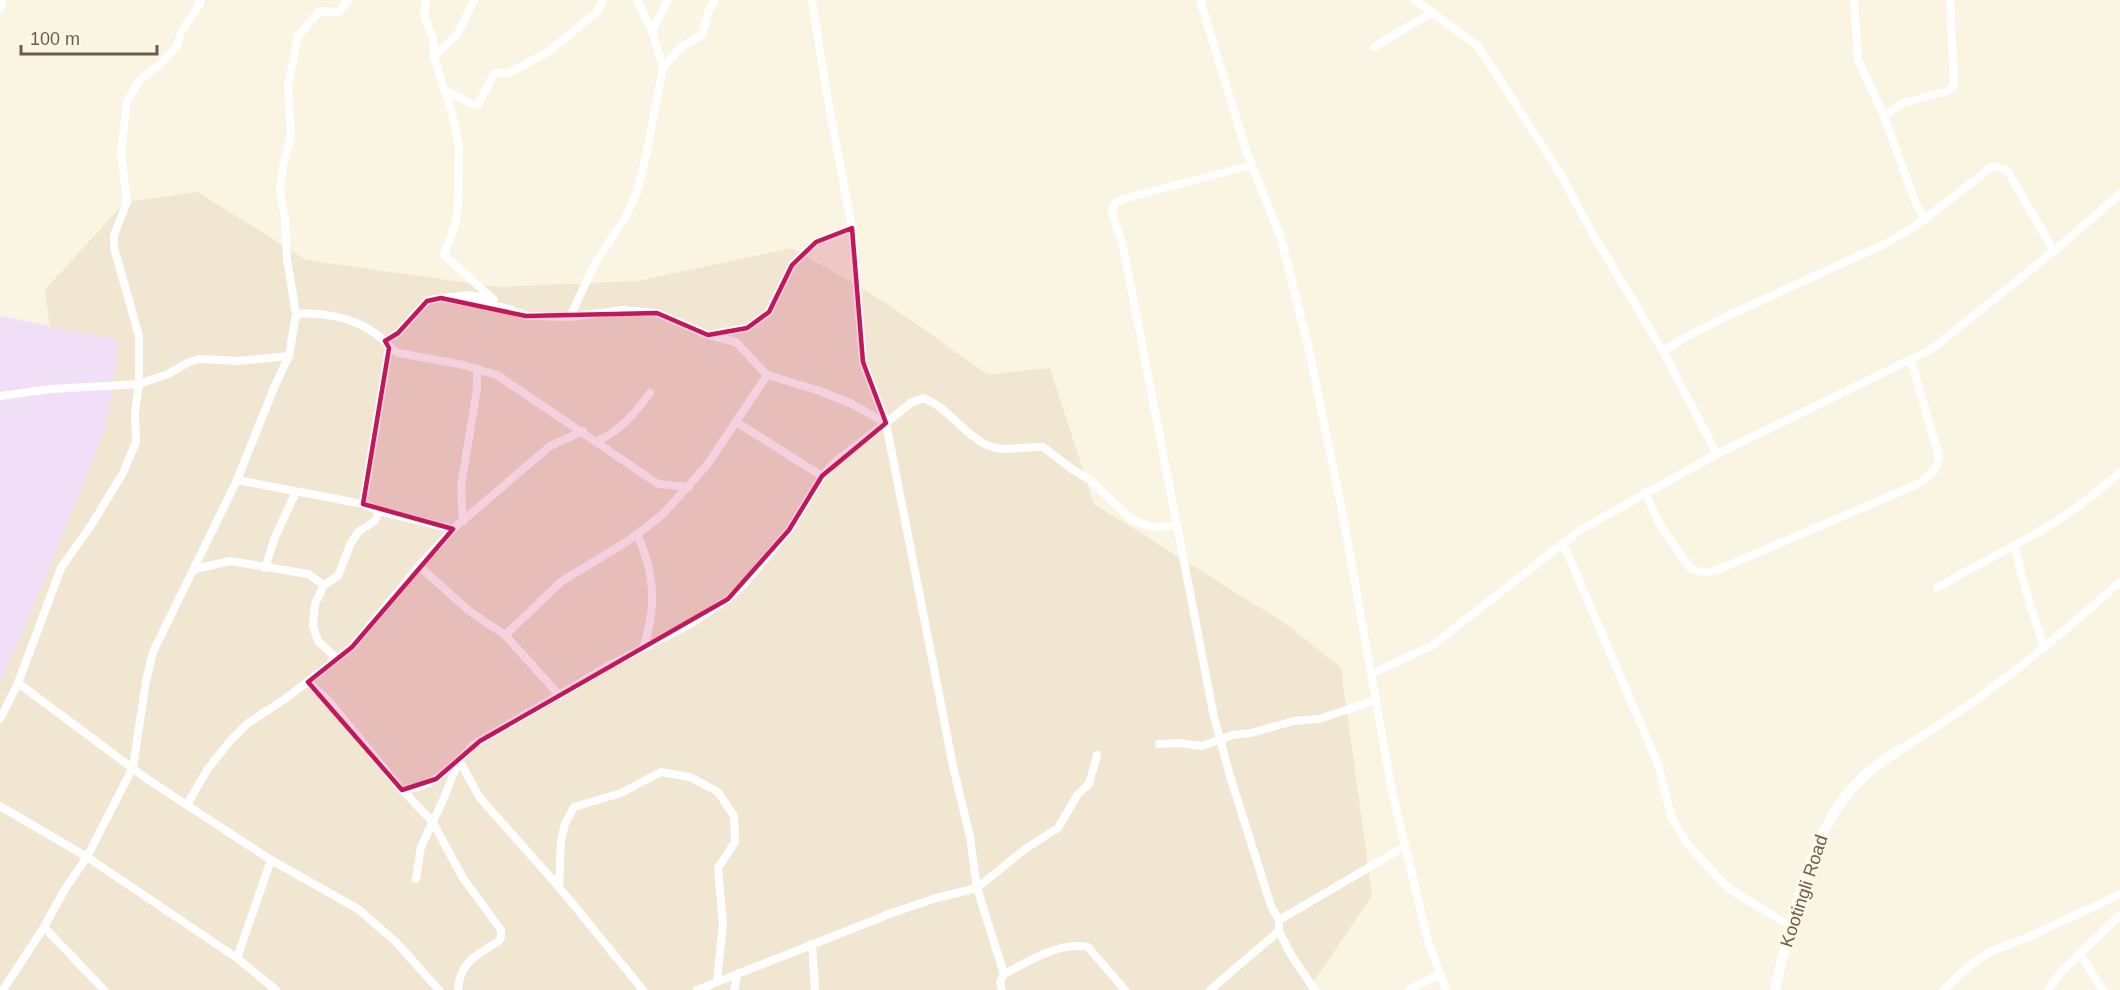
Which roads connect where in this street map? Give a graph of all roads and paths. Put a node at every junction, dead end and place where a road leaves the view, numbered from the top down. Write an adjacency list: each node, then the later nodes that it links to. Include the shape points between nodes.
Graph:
1 (3, 0): 15 (street)
2 (200, 0): 38 (street, via 177,46 140,80 127,100 121,153 128,202 114,235 114,248 139,336)
3 (348, 0): 29 (street, via 339,12 320,11 298,36 288,86 291,136 280,192)
4 (426, 0): 19 (street, via 424,16 433,38)
5 (474, 0): 19 (street, via 458,33)
6 (603, 0): 21 (street, via 597,12 548,51 509,73 495,73 477,106)
7 (637, 0): 17 (street)
8 (668, 0): 17 (street)
9 (715, 0): 20 (street, via 702,35 680,48)
10 (812, 0): 26 (street)
11 (1200, 0): 23 (street)
12 (1415, 0): 16 (street)
13 (1854, 0): 22 (street, via 1858,60)
14 (1950, 0): 22 (street, via 1954,86 1903,103)
15 (0, 9)
16 (1431, 13): 18 (street); 33 (street, via 1478,46 1563,178)
17 (652, 31): 20 (street)
18 (1374, 46)
19 (434, 57): 21 (street)
20 (663, 68): 30 (street, via 637,192 595,263)
21 (446, 92): 28 (street, via 459,145 456,222 444,255 494,300 469,295)
22 (1884, 116): 25 (street)
23 (1252, 165): 55 (street, via 1123,199 1114,204 1112,211 1123,247); 70 (street, via 1281,238 1310,354)
24 (2120, 194): 27 (street)
25 (1925, 219): 27 (street, via 1993,166 2007,170); 33 (street, via 1889,242 1725,317)
26 (852, 228): 31 (street, via 816,242 792,265 769,312 761,318 747,328); 42 (street, via 863,362)
27 (2054, 251): 35 (street, via 1965,324)
28 (441, 298): 30 (street, via 506,308 526,316); 32 (street, via 427,301)
29 (296, 314): 32 (street, via 347,320 366,327); 34 (street)
30 (570, 316): 31 (street, via 623,310 657,313)
31 (708, 335): 37 (street, via 736,342)
32 (387, 344): 36 (street, via 398,352); 52 (street)
33 (1663, 351): 45 (street)
34 (290, 356): 38 (street, via 238,361 199,359); 48 (street)
35 (1911, 361): 45 (street); 51 (street, via 1939,456 1933,472 1920,483 1706,573 1691,569 1659,525)
36 (477, 369): 43 (street, via 506,379); 54 (street, via 461,487)
37 (767, 375): 41 (street); 42 (street, via 820,391)
38 (139, 384): 40 (street); 72 (street, via 136,442 123,473 61,568)
39 (650, 393): 44 (street, via 617,431)
40 (0, 396)
41 (736, 422): 47 (street); 49 (street)
42 (886, 423): 47 (street); 55 (street, via 923,398 988,445 1004,449 1043,447 1090,480 1132,520 1152,527); 91 (street, via 970,837)
43 (583, 431): 44 (street); 54 (street, via 550,446)
44 (598, 441): 49 (street, via 658,484)
45 (1717, 454): 51 (street)
46 (2120, 472): 59 (street, via 2077,507)
47 (822, 476): 67 (street, via 789,530 744,584 713,610)
48 (237, 480): 50 (street); 61 (street)
49 (688, 487): 57 (street)
50 (296, 492): 52 (street); 62 (street)
51 (1645, 492): 58 (street)
52 (363, 504): 53 (street)
53 (379, 512): 56 (street); 64 (street, via 375,520 358,532 338,576)
54 (463, 521): 56 (street)
55 (1177, 526): 76 (street)
56 (453, 529): 60 (street)
57 (637, 534): 66 (street, via 562,581); 67 (street, via 647,556 653,590 650,626)
58 (1563, 543): 70 (street, via 1433,645); 95 (street, via 1654,753 1672,819 1689,846 1728,888)
59 (2014, 545): 65 (street); 68 (street)
60 (419, 566): 66 (street, via 469,611); 69 (street, via 352,646)
61 (195, 568): 62 (street, via 230,561); 81 (street, via 153,652)
62 (265, 568): 64 (street, via 308,574)
63 (2120, 582): 68 (street)
64 (324, 585): 69 (street, via 315,603 313,626 318,641)
65 (1937, 588)
66 (505, 635): 73 (street)
67 (643, 648): 73 (street)
68 (2044, 648): 78 (street, via 1964,710)
69 (336, 658): 71 (street)
70 (1371, 674): 74 (street)
71 (308, 682): 82 (street, via 328,700); 83 (street, via 248,723 230,741)
72 (18, 683): 75 (street); 81 (street)
73 (560, 696): 80 (street, via 473,745)
74 (1376, 700): 76 (street, via 1319,718); 86 (street)
75 (0, 719)
76 (1220, 740): 77 (street, via 1202,746); 94 (street, via 1271,906)
77 (1159, 744)
78 (1899, 750): 95 (street, Kootingli Road, via 1860,779 1826,826)
79 (1097, 755): 91 (street, via 1089,784 1078,794 1058,828 1024,849)
80 (459, 760): 82 (street, via 418,789); 85 (street); 90 (street, via 480,798)
81 (133, 767): 83 (street); 87 (street)
82 (402, 790): 85 (street)
83 (187, 805): 88 (street)
84 (0, 806): 87 (street)
85 (432, 821): 89 (street, via 421,847); 109 (street, via 463,879 501,930 499,941 470,959)
86 (1404, 847): 94 (street); 103 (street)
87 (87, 857): 96 (street); 100 (street)
88 (271, 860): 100 (street); 108 (street, via 358,909 396,942)
89 (416, 879)
90 (559, 887): 104 (street, via 561,840 574,807 621,793 661,772 690,777 718,792 734,816 735,842 718,868 723,924); 110 (street)
91 (976, 888): 98 (street); 102 (street)
92 (2120, 894): 121 (street, via 1992,951)
93 (2120, 915): 99 (street)
94 (1279, 920): 97 (street)
95 (1790, 926): 120 (street, Kootingli Road)
96 (44, 927): 105 (street); 106 (street)
97 (1279, 931): 116 (street); 117 (street)
98 (812, 944): 101 (street); 113 (street)
99 (2079, 953): 122 (street); 123 (street)
100 (237, 958): 107 (street)
101 (738, 973): 104 (street); 112 (street)
102 (1004, 974): 114 (street); 115 (street, via 1058,949 1082,946 1088,947)
103 (1440, 974): 118 (street); 119 (street)
104 (717, 981): 111 (street)
105 (3, 990)
106 (104, 990)
107 (276, 990)
108 (439, 990)
109 (458, 990)
110 (643, 990)
111 (697, 990)
112 (734, 990)
113 (815, 990)
114 (1002, 990)
115 (1125, 990)
116 (1210, 990)
117 (1315, 990)
118 (1408, 990)
119 (1446, 990)
120 (1775, 990)
121 (1943, 990)
122 (2048, 990)
123 (2103, 990)

